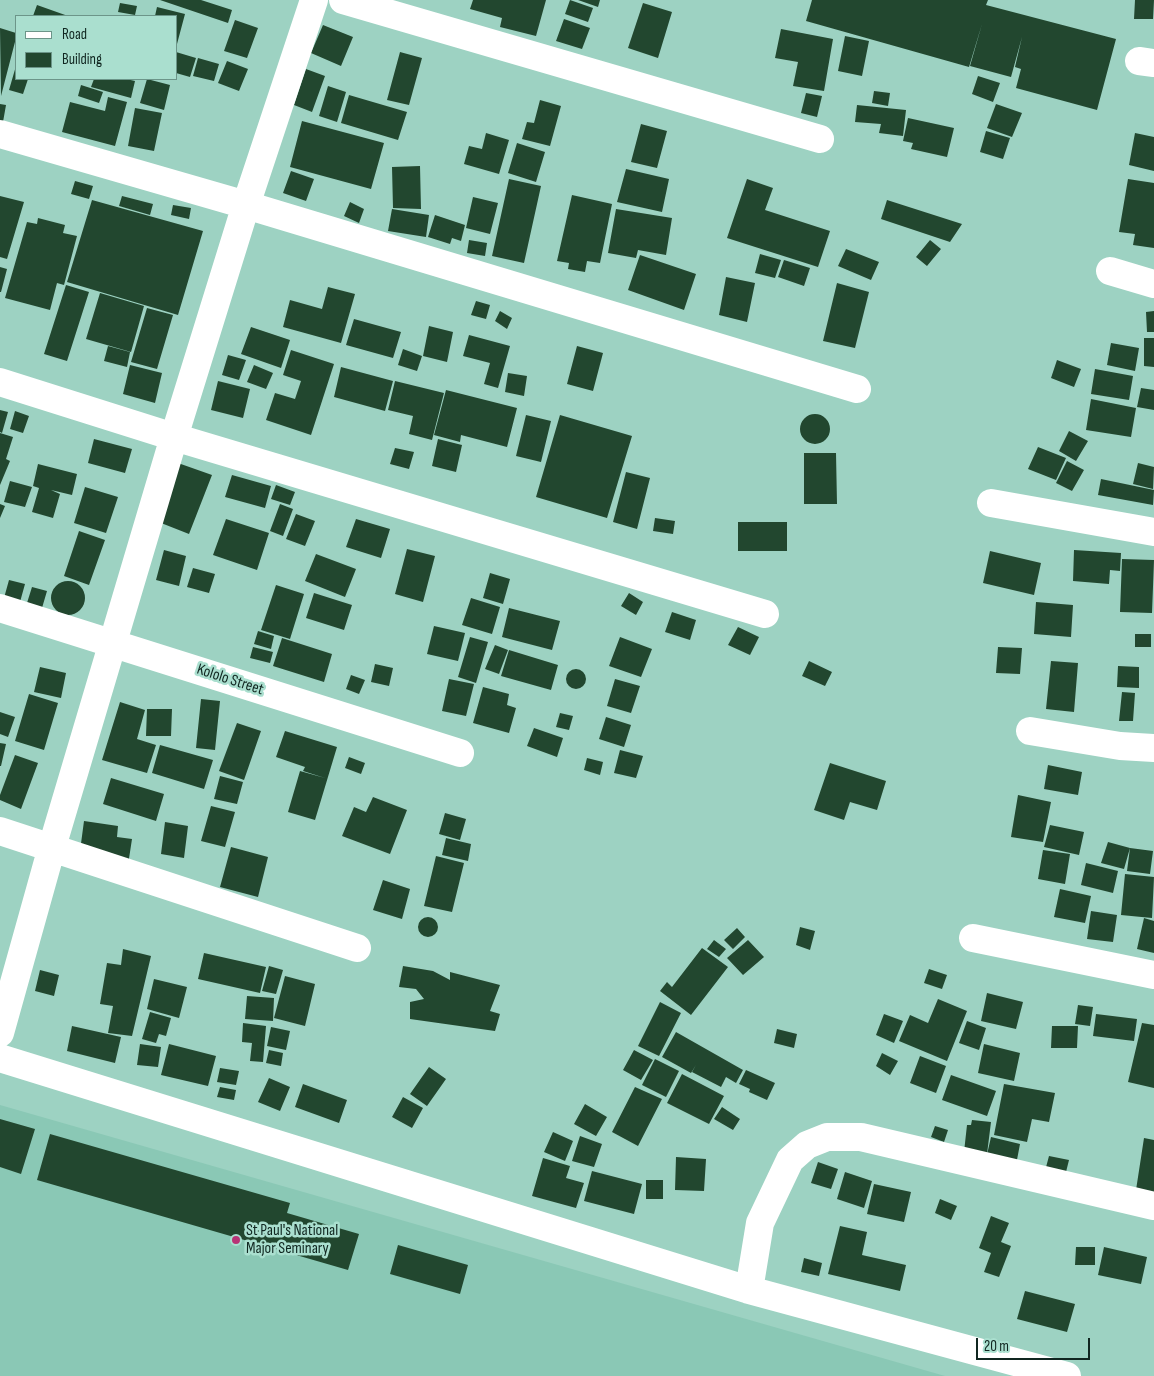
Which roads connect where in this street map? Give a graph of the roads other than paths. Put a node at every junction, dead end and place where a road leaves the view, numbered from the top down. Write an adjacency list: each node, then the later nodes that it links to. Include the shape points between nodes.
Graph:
1 (314, 0): 5 (street)
2 (343, 0): 4 (street)
3 (0, 134): 5 (street)
4 (820, 139)
5 (246, 205): 9 (street); 10 (street)
6 (1110, 271): 7 (street)
7 (1154, 284)
8 (0, 382): 10 (street)
9 (857, 389)
10 (174, 436): 14 (street); 15 (street)
11 (991, 503): 12 (street)
12 (1154, 532)
13 (0, 608): 15 (street, Kololo Street)
14 (765, 614)
15 (112, 643): 18 (street, Kololo Street); 20 (street)
16 (1030, 731): 17 (street, via 1120,746)
17 (1154, 748)
18 (460, 753)
19 (0, 831): 20 (street)
20 (52, 847): 22 (street); 24 (street)
21 (973, 938): 23 (street)
22 (357, 948)
23 (1154, 975)
24 (0, 1033)
25 (0, 1058): 27 (street)
26 (1154, 1206): 27 (street, via 861,1137 827,1137 807,1145 790,1160 760,1223)
27 (749, 1290): 28 (street)
28 (1068, 1376)

